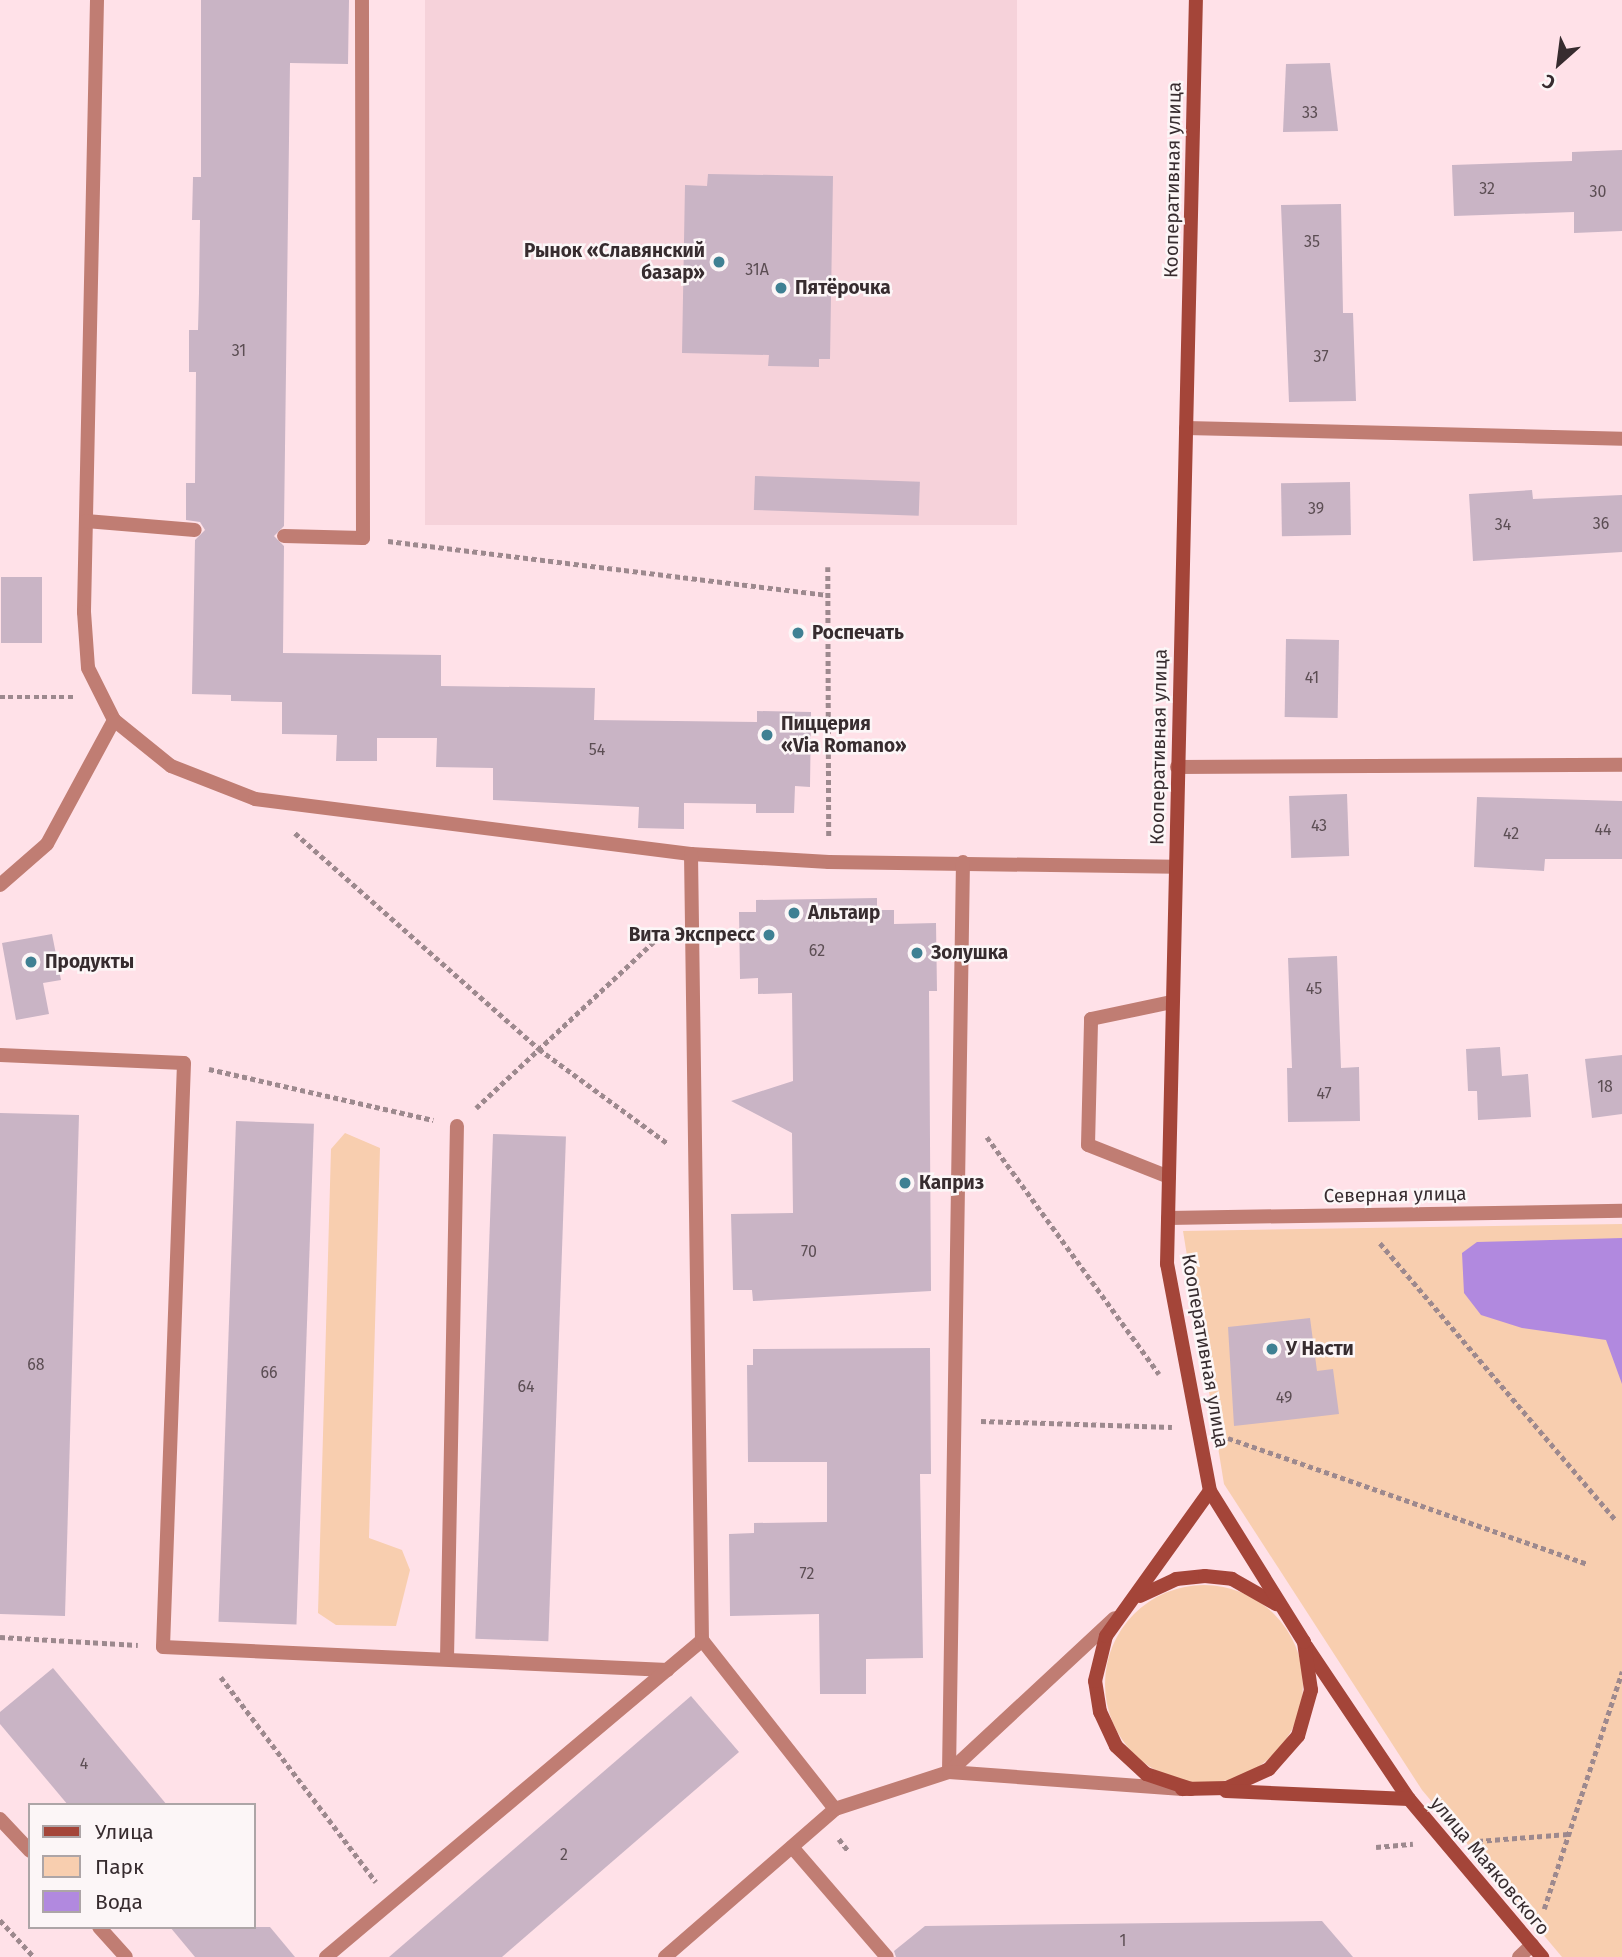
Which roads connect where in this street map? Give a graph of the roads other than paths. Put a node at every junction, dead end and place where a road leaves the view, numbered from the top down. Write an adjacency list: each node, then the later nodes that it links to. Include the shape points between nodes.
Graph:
1 (97, 0): 6 (street)
2 (362, 0): 8 (street, via 363,538)
3 (1196, 0): 4 (main road, Кооперативная улица)
4 (1186, 428): 5 (street); 11 (main road, Кооперативная улица)
5 (1622, 439)
6 (86, 521): 7 (street); 9 (street, via 88,668)
7 (195, 530)
8 (284, 536)
9 (114, 720): 12 (street, via 171,766 256,799); 15 (street, via 47,844)
10 (1622, 765): 11 (street)
11 (1177, 767): 14 (main road, Кооперативная улица)
12 (691, 854): 13 (street, via 829,862); 24 (street)
13 (963, 862): 14 (street); 28 (street)
14 (1175, 867): 16 (main road, Кооперативная улица)
15 (0, 885)
16 (1172, 1002): 19 (main road, Кооперативная улица); 19 (street, via 1091,1019 1088,1145)
17 (0, 1055): 26 (street, via 184,1063 163,1647)
18 (457, 1126): 26 (street)
19 (1168, 1177): 21 (main road, Кооперативная улица)
20 (1622, 1211): 21 (street, Северная улица)
21 (1168, 1218): 22 (main road, Кооперативная улица, via 1167,1264)
22 (1210, 1491): 23 (main road); 25 (main road)
23 (1138, 1597): 25 (main road, via 1176,1579 1232,1579 1272,1600); 28 (street); 29 (main road, via 1106,1636 1095,1681 1100,1712 1116,1746 1146,1774)
24 (702, 1640): 27 (street); 31 (street)
25 (1304, 1642): 29 (main road, via 1311,1690 1298,1736 1269,1769 1227,1788); 30 (main road, улица Маяковского)
26 (447, 1659): 27 (street)
27 (667, 1670): 38 (street)
28 (949, 1772): 29 (street); 31 (street)
29 (1182, 1788): 30 (main road)
30 (1409, 1799): 36 (main road, улица Маяковского)
31 (835, 1809): 33 (street)
32 (0, 1819): 34 (street)
33 (792, 1847): 39 (street); 40 (street)
34 (28, 1849)
35 (101, 1929): 37 (street)
36 (1532, 1945): 41 (street); 42 (main road, улица Маяковского)
37 (126, 1957)
38 (326, 1957)
39 (665, 1957)
40 (887, 1957)
41 (1519, 1957)
42 (1542, 1957)

